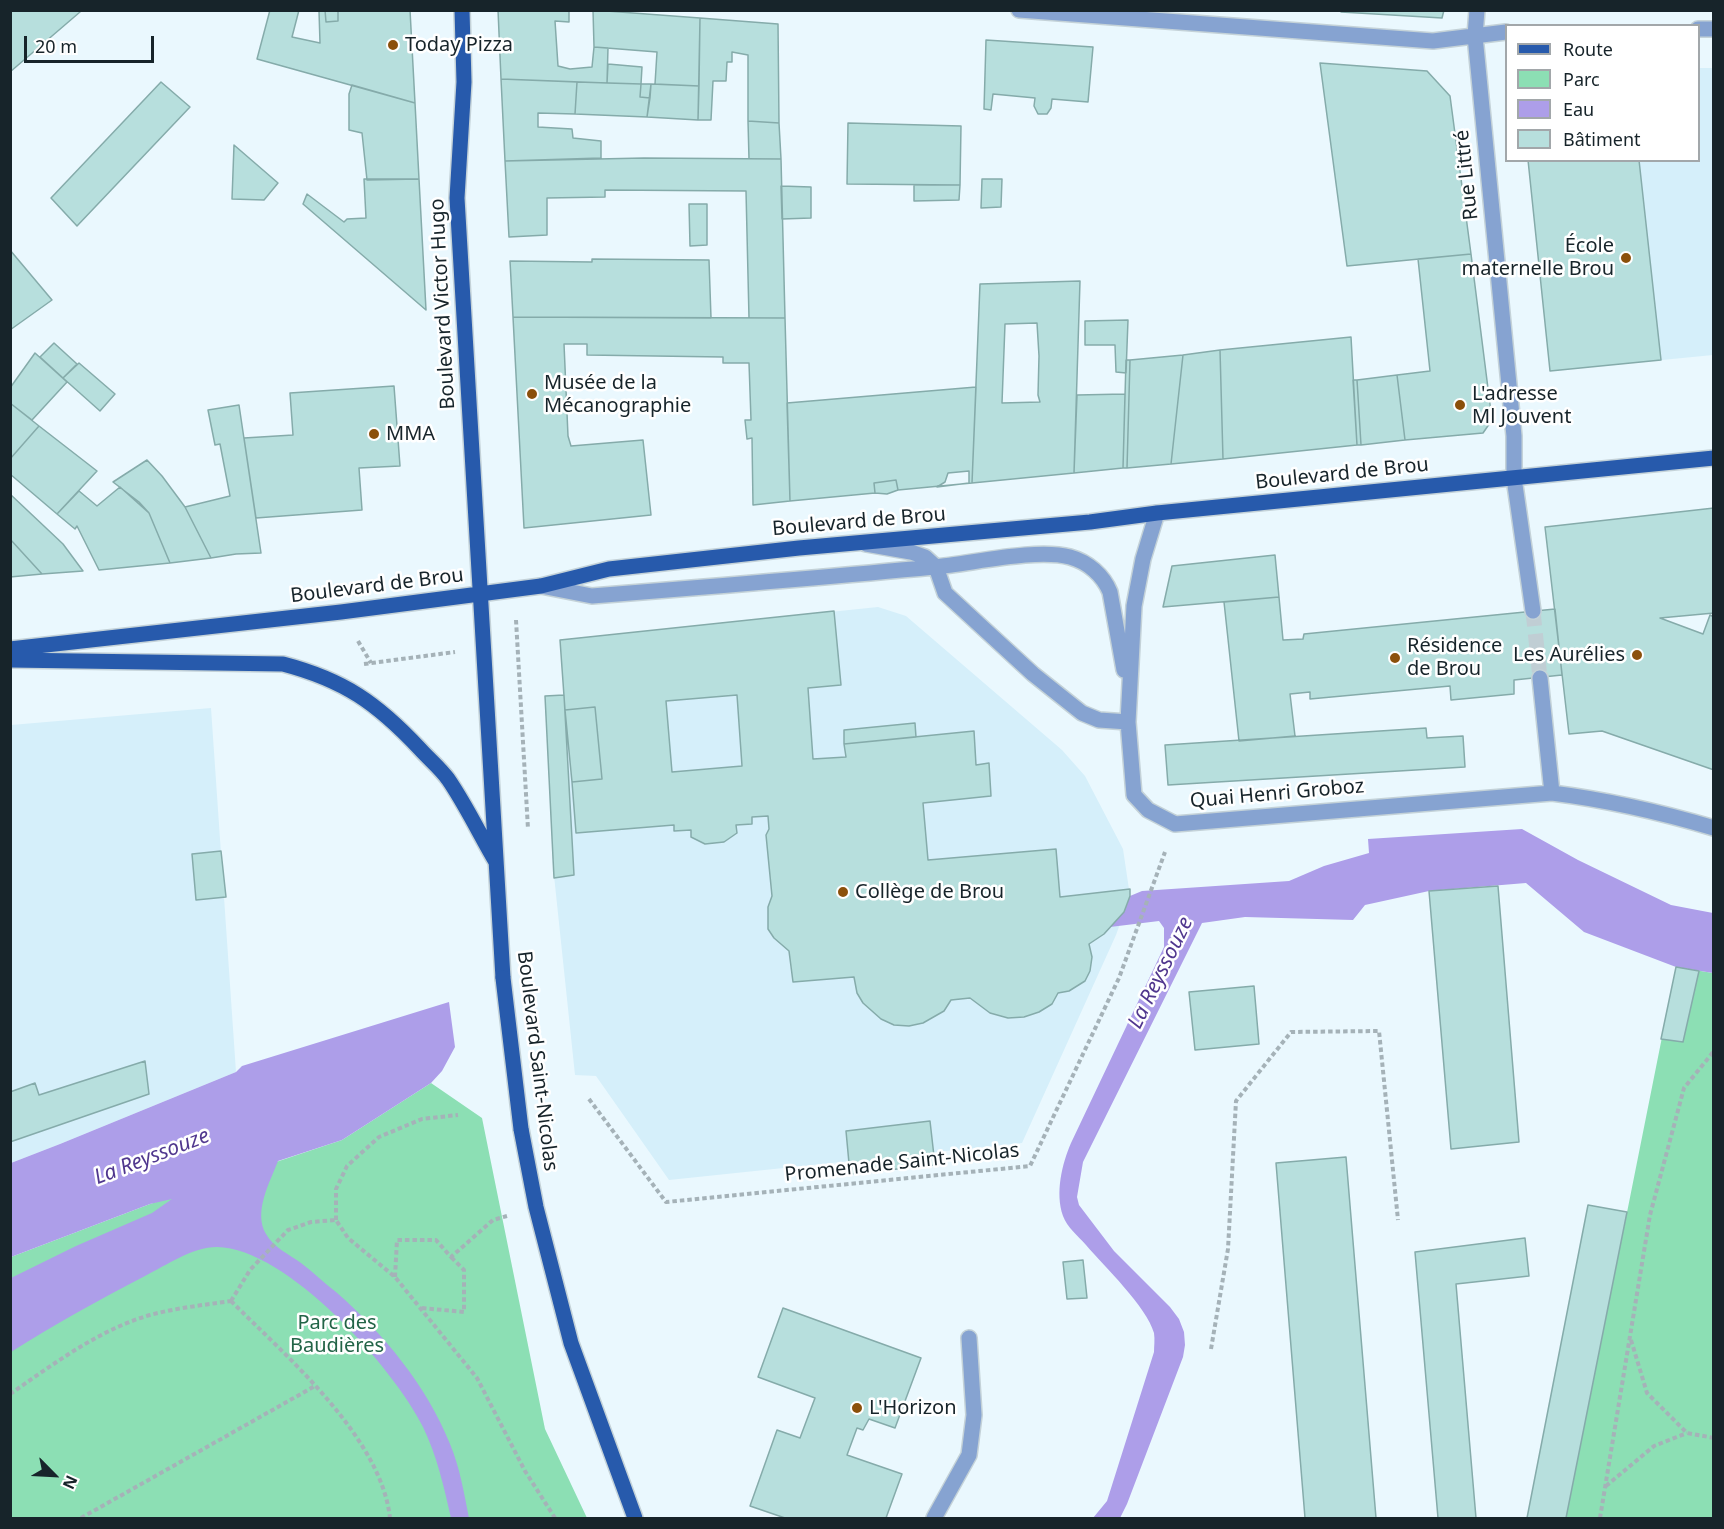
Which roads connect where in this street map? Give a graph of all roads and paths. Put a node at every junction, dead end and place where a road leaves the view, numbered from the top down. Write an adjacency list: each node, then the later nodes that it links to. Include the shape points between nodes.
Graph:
1 (462, 10): 13 (main road, Boulevard Victor Hugo, via 464,82 457,198)
2 (1019, 10): 5 (street, via 1433,41)
3 (1477, 10): 5 (street, Rue Littré)
4 (1505, 32): 5 (street)
5 (1475, 36): 7 (street, Rue Littré, via 1514,436)
6 (1713, 458): 7 (main road, Boulevard de Brou)
7 (1514, 478): 8 (main road, Boulevard de Brou); 14 (street, Rue Littré)
8 (1157, 513): 9 (main road, Boulevard de Brou); 20 (street, Quai Henri Groboz, via 1134,606)
9 (861, 543): 10 (street, via 910,552 925,557); 11 (main road, Boulevard de Brou, via 609,569)
10 (936, 567): 11 (street, via 592,596); 20 (street, via 1038,554 1070,557 1095,570 1110,592); 21 (street, via 945,593 1033,674 1082,713 1099,720)
11 (541, 586): 12 (main road, Boulevard de Brou)
12 (514, 590): 13 (main road, Boulevard de Brou); 24 (path)
13 (481, 594): 15 (main road, Boulevard Saint-Nicolas); 16 (main road, Boulevard de Brou)
14 (1533, 611)
15 (484, 648): 19 (path, via 355,665); 25 (main road, Boulevard Saint-Nicolas)
16 (10, 650)
17 (10, 660): 19 (main road, via 283,664 315,672)
18 (1540, 678): 22 (street)
19 (340, 684): 25 (main road, via 377,706 448,778)
20 (1128, 694): 21 (street, Quai Henri Groboz)
21 (1128, 722): 22 (street, Quai Henri Groboz, via 1134,795 1148,810 1175,824)
22 (1552, 793): 23 (street, Quai Henri Groboz, via 1653,810)
23 (1713, 828)
24 (528, 835)
25 (497, 865): 30 (main road, Boulevard Saint-Nicolas, bridge, via 503,978 521,1129)
26 (1157, 873): 28 (path, Promenade Saint-Nicolas, via 1119,978 1030,1166 666,1202)
27 (1713, 1051): 37 (path, via 1684,1088 1650,1215)
28 (589, 1099)
29 (458, 1115): 31 (path, via 422,1119 379,1137 347,1166 336,1189)
30 (536, 1207): 33 (path, via 493,1220); 48 (main road, Boulevard Saint-Nicolas, via 571,1343)
31 (336, 1220): 34 (path, via 348,1238); 35 (path, via 311,1222 288,1230 250,1270)
32 (1398, 1220): 39 (path, via 1378,1031 1291,1032 1236,1101 1228,1250)
33 (451, 1257): 34 (path, via 436,1240 397,1239); 36 (path, via 464,1270 464,1312)
34 (396, 1277): 36 (path)
35 (231, 1301): 40 (path); 41 (path, via 150,1315 110,1331)
36 (422, 1308): 47 (path, via 477,1378 525,1471)
37 (1630, 1336): 42 (path, via 1647,1393); 44 (path)
38 (969, 1338): 49 (street, via 974,1415 969,1455)
39 (1211, 1349)
40 (315, 1386): 45 (path); 46 (path, via 366,1450 382,1483)
41 (10, 1394)
42 (1687, 1433): 43 (path); 44 (path, via 1654,1446)
43 (1713, 1438)
44 (1606, 1486): 50 (path)
45 (81, 1518)
46 (390, 1518)
47 (555, 1518)
48 (634, 1518)
49 (934, 1518)
50 (1600, 1518)

